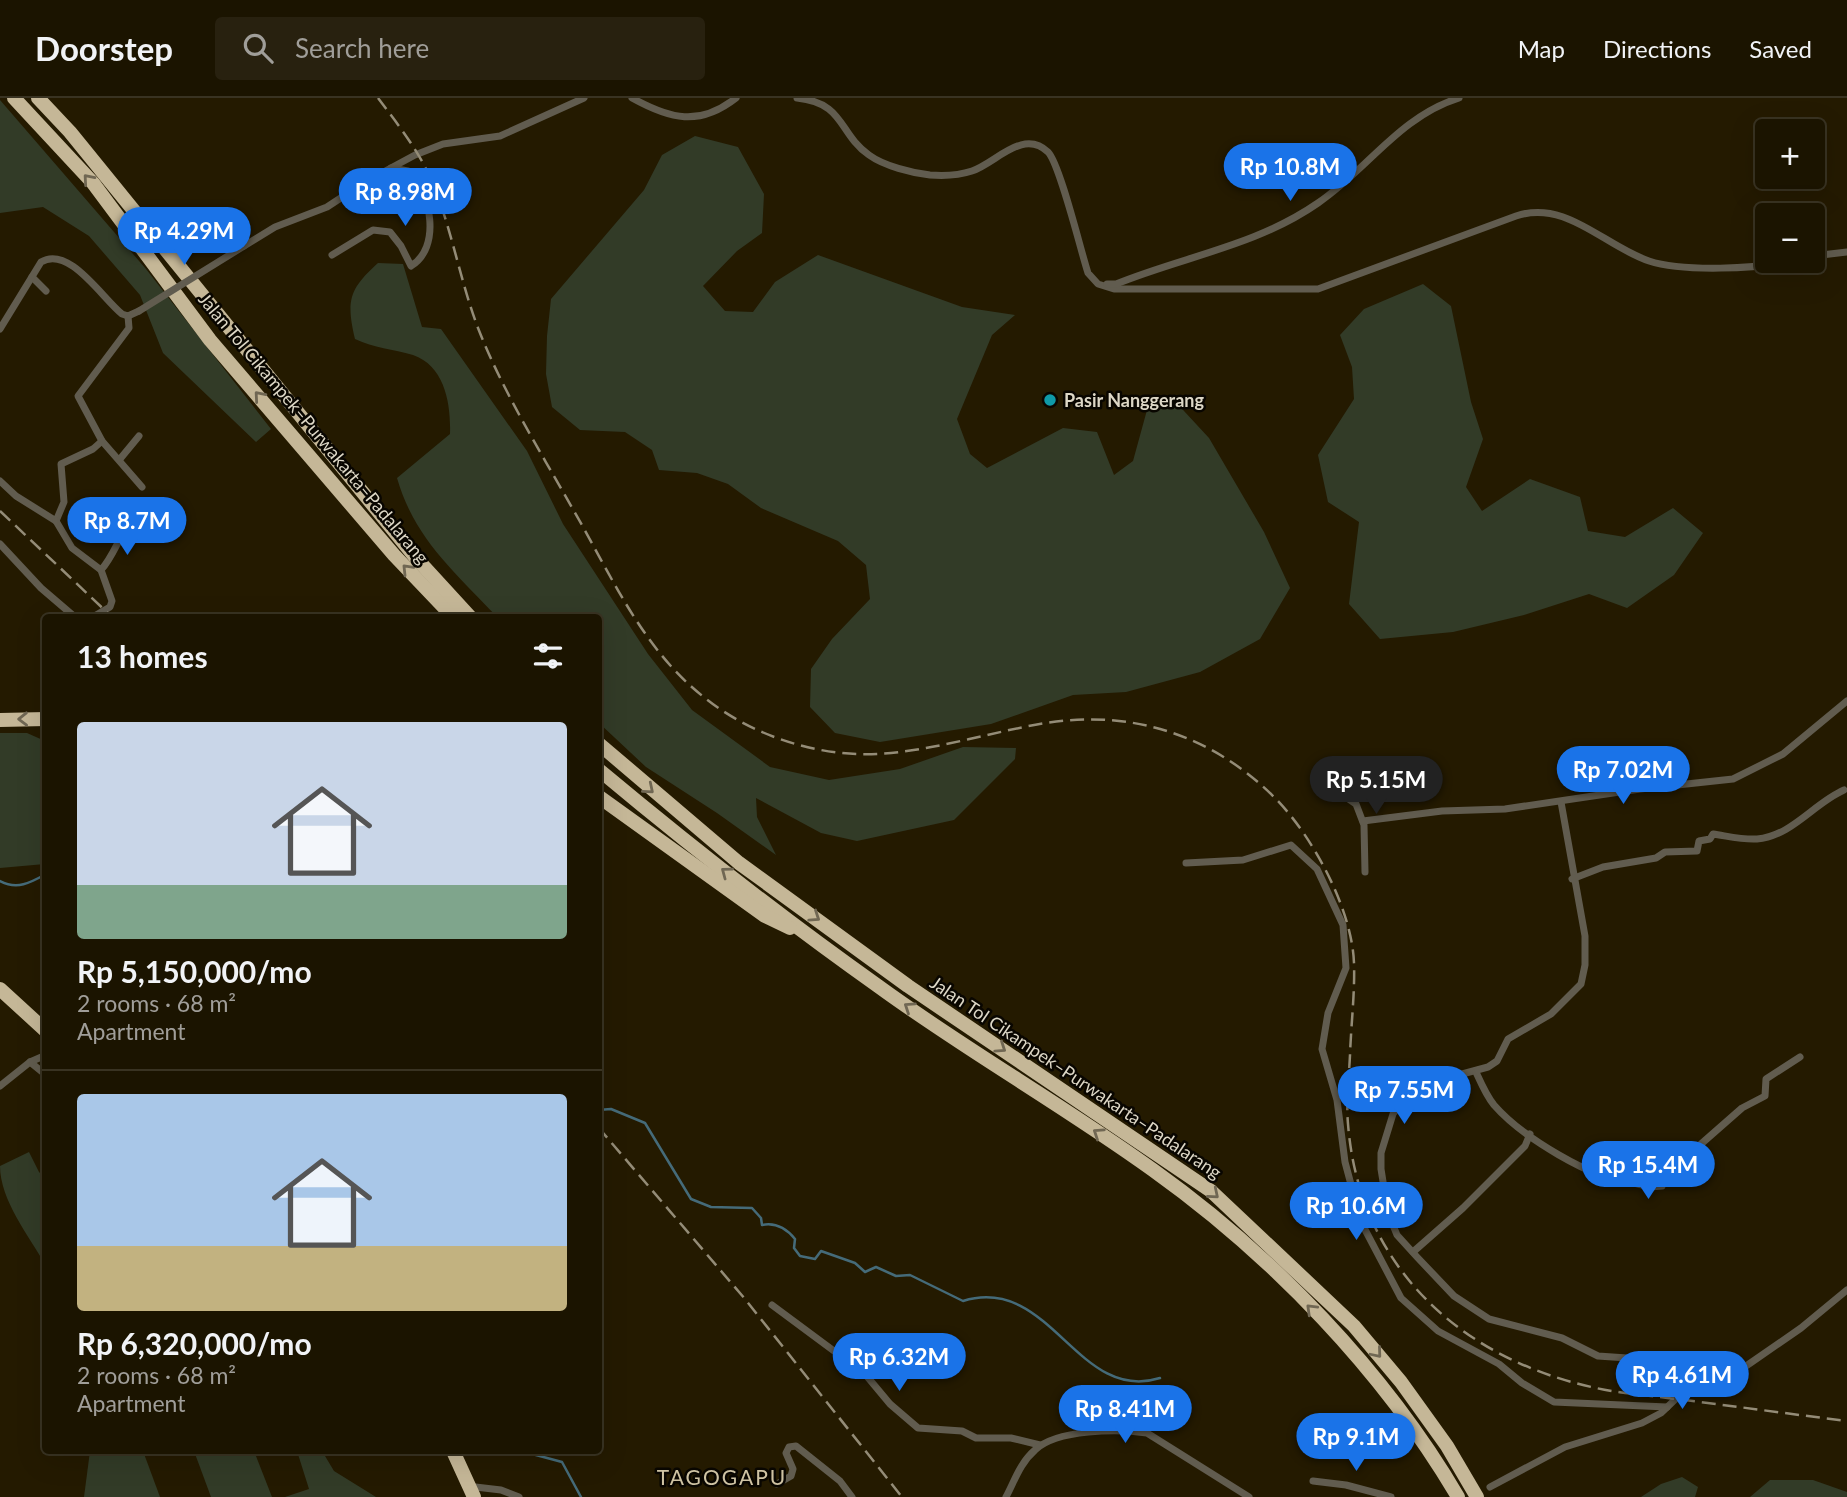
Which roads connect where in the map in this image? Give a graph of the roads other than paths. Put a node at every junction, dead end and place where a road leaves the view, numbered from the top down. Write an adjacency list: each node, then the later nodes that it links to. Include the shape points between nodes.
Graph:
1 (14, 98): 29 (highway, Jalan Tol Cikampek–Purwakarta–Padalarang, one-way to 1, via 210,340 93,183)
2 (38, 98): 30 (highway, Jalan Tol Cikampek–Purwakarta–Padalarang, via 416,558)
3 (584, 98): 8 (street, via 500,136 443,144)
4 (632, 98): 5 (street, via 662,114 690,117 719,111)
5 (736, 98)
6 (797, 98): 14 (street, via 824,104 870,155 912,172 971,171 1023,144 1050,153 1088,273)
7 (1459, 98): 14 (street, via 1399,129 1320,201 1272,231 1116,284)
8 (391, 168): 10 (street, via 408,172 422,191 430,225 423,259 411,266 390,232 373,230); 16 (street, bridge, via 327,207 275,227)
9 (1847, 251): 11 (street)
10 (332, 254)
11 (1825, 254)
12 (1755, 266): 14 (street, via 1651,262 1574,222 1540,211 1318,289 1114,289)
13 (32, 277): 15 (street); 16 (street, via 44,260 64,260); 17 (street)
14 (1098, 284)
15 (46, 291)
16 (128, 316): 19 (street, via 129,328 78,396)
17 (0, 329)
18 (139, 436): 20 (street)
19 (102, 441): 20 (street); 23 (street, via 61,464 64,502)
20 (120, 459): 22 (street)
21 (0, 481): 23 (street)
22 (142, 488)
23 (56, 521): 26 (street, via 72,548)
24 (129, 524): 26 (street)
25 (0, 544): 27 (street)
26 (100, 570): 28 (street, via 112,601)
27 (71, 614)
28 (98, 614)
29 (450, 614)
30 (467, 614)
31 (1847, 701): 39 (street, via 1783,754 1740,778)
32 (42, 719): 33 (highway, one-way to 33)
33 (0, 720)
34 (602, 746): 73 (highway, Jalan Tol Cikampek–Purwakarta–Padalarang, one-way to 73, via 739,863 908,986 1211,1191 1354,1326 1417,1403)
35 (602, 772): 44 (highway, Jalan Tol Cikampek–Purwakarta–Padalarang, one-way to 35)
36 (1327, 784): 40 (street, via 1356,804)
37 (1844, 790): 43 (street, via 1779,833 1758,839 1713,834 1699,841 1697,851 1665,852)
38 (602, 799): 44 (highway, via 765,916)
39 (1561, 802): 40 (street); 43 (street)
40 (1363, 821): 42 (street)
41 (1186, 863): 60 (street, via 1243,860 1291,845 1317,869 1332,897 1343,925 1347,957 1344,977 1328,1013 1322,1049 1361,1222 1392,1282 1413,1311 1554,1402)
42 (1365, 872)
43 (1572, 879): 51 (street, via 1585,936 1581,984 1551,1014 1508,1039 1497,1060)
44 (817, 940): 72 (highway, Jalan Tol Cikampek–Purwakarta–Padalarang, one-way to 44, via 1412,1426 1348,1344 1241,1239 1155,1171 878,987)
45 (0, 989): 46 (highway)
46 (42, 1027)
47 (42, 1057): 49 (street)
48 (1800, 1057): 54 (street, via 1766,1079 1765,1096 1742,1108 1701,1144)
49 (30, 1062): 50 (street); 52 (street)
50 (42, 1072)
51 (1476, 1072): 53 (street, via 1494,1105); 56 (street, via 1440,1080 1403,1100 1384,1138 1381,1169 1388,1213)
52 (0, 1086)
53 (1530, 1135): 54 (street, via 1590,1171); 56 (street, via 1525,1146)
54 (1634, 1183): 55 (street)
55 (1662, 1186)
56 (1413, 1252): 59 (street, via 1454,1296 1489,1319 1562,1338 1598,1356 1627,1358)
57 (1847, 1290): 59 (street, via 1723,1382)
58 (772, 1305): 61 (street, via 865,1374 918,1428)
59 (1683, 1392): 60 (street)
60 (1667, 1407): 65 (street, via 1642,1423 1565,1447)
61 (1040, 1445): 69 (street, via 1015,1476); 70 (street, via 1059,1436 1147,1433)
62 (454, 1454): 66 (highway)
63 (1313, 1482): 71 (street, via 1353,1486)
64 (777, 1484): 68 (street, via 791,1476 786,1453 796,1446 839,1480)
65 (1490, 1487)
66 (470, 1492): 67 (street, via 501,1490)
67 (519, 1497)
68 (852, 1497)
69 (1006, 1497)
70 (1249, 1497)
71 (1391, 1497)
72 (1458, 1497)
73 (1477, 1497)

